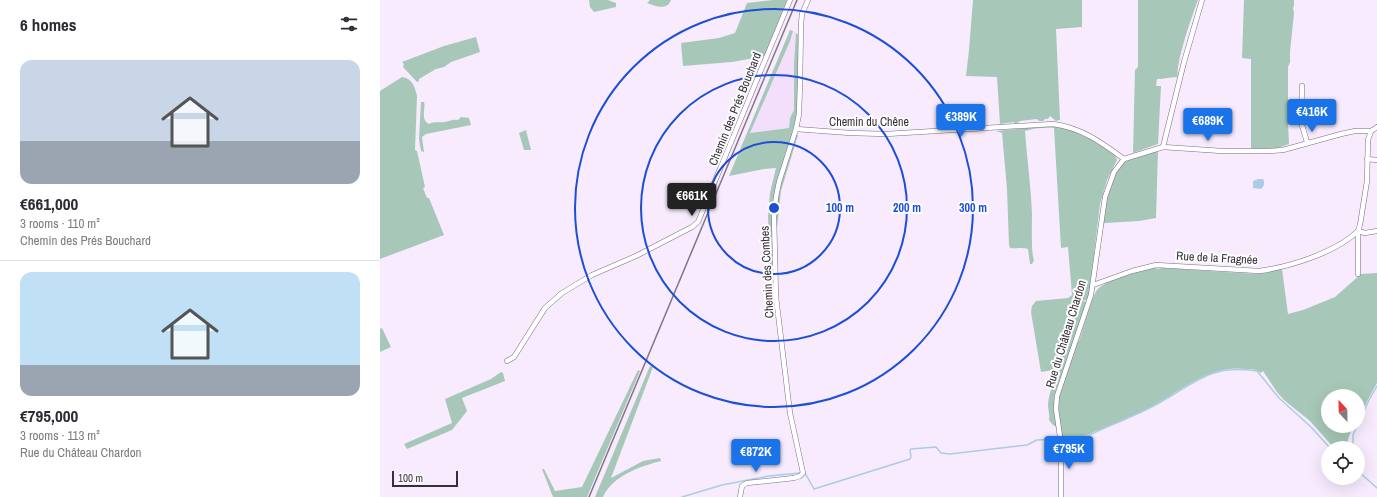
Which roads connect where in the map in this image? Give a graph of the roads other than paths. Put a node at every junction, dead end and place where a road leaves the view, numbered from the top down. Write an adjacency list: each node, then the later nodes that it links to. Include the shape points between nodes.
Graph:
1 (790, 0): 17 (street, Chemin des Prés Bouchard, via 698,222 636,256 588,277 562,293 550,303 514,357)
2 (808, 0): 6 (street, Chemin des Combes, via 800,24 800,99)
3 (1202, 0): 9 (street)
4 (1302, 86): 8 (street, via 1301,122)
5 (1377, 127): 7 (street)
6 (796, 129): 10 (street, Chemin du Chêne, via 886,134 1054,124 1086,133); 18 (street, Chemin des Combes, via 776,197 774,246 776,297 788,398 802,473 791,479 747,483 742,486)
7 (1371, 131): 8 (street, via 1348,132); 11 (street)
8 (1307, 142): 9 (street, via 1283,150 1252,152)
9 (1163, 147): 10 (street)
10 (1124, 159): 16 (street, Rue du Château Chardon, via 1114,172 1105,197)
11 (1367, 159): 12 (street); 13 (street, via 1367,181)
12 (1377, 160)
13 (1358, 231): 14 (street); 15 (street); 16 (street, Rue de la Fragnée, via 1326,251 1268,270 1156,266)
14 (1377, 231)
15 (1358, 274)
16 (1093, 284): 19 (street, Rue du Château Chardon, via 1057,396)
17 (507, 361)
18 (740, 497)
19 (1062, 497)

